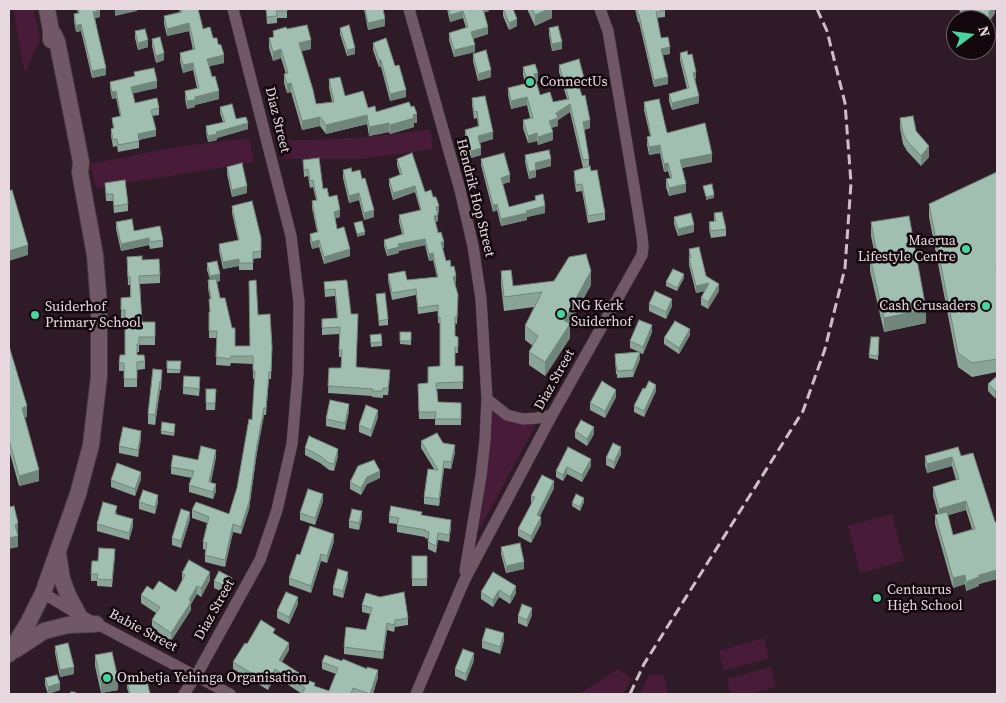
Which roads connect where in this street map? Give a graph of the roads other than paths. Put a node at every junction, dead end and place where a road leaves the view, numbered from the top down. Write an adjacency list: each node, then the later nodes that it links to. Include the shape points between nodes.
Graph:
1 (47, 9): 7 (street, via 69,138 80,173 95,255 99,306 99,376 91,445)
2 (233, 9): 13 (street, Diaz Street, via 291,236 299,302 298,373 292,444 277,510 263,552)
3 (409, 9): 5 (street, Hendrik Hop Street, via 473,246 482,299)
4 (600, 9): 6 (street, Diaz Street, via 608,31 643,247 638,264)
5 (487, 399): 6 (street, via 507,415 523,418); 8 (street, Hendrik Hop Street, via 482,467)
6 (552, 415): 8 (street, Diaz Street)
7 (58, 551): 9 (street); 10 (street, via 62,579)
8 (464, 581): 16 (street, Diaz Street)
9 (43, 593): 10 (street, Babie Street); 12 (street)
10 (78, 614): 11 (street, Babie Street)
11 (96, 624): 12 (street, via 68,625 44,631); 13 (street, Babie Street)
12 (9, 654)
13 (196, 676): 14 (street, Diaz Street); 15 (street, Babie Street)
14 (184, 694)
15 (230, 694)
16 (416, 694)

